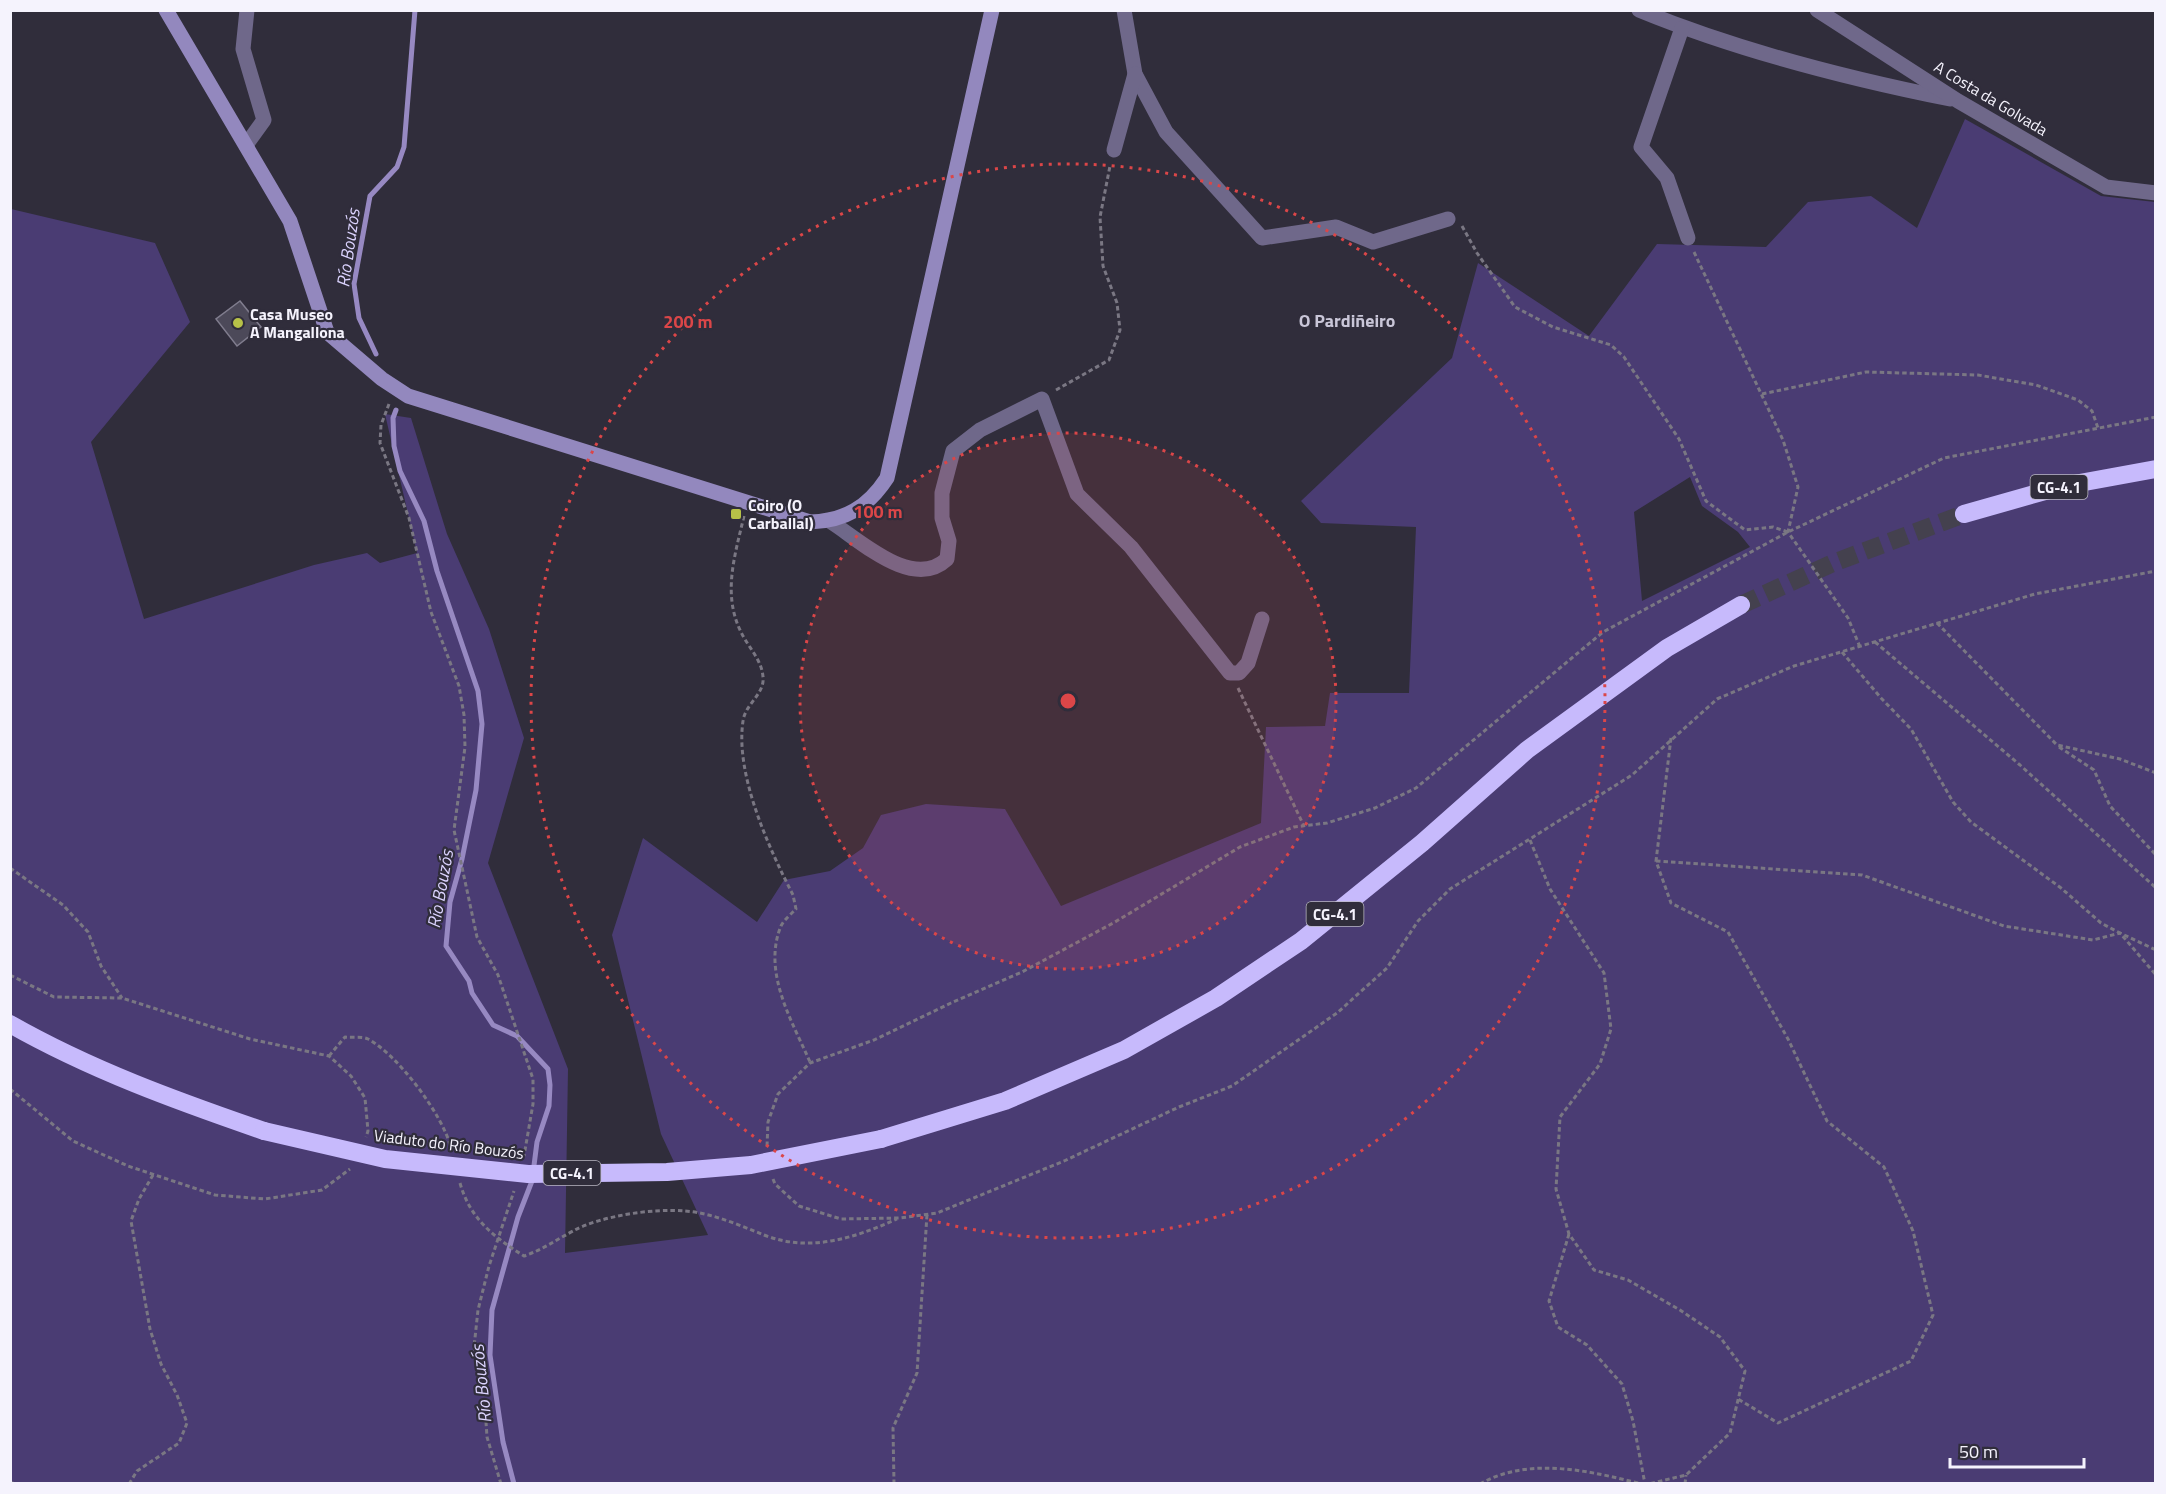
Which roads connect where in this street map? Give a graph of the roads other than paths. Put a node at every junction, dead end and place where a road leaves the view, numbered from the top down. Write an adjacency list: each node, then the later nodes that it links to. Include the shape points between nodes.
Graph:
1 (166, 10): 10 (street)
2 (247, 10): 10 (street, via 243,49 264,120)
3 (992, 10): 17 (street, via 893,460 887,478 871,500)
4 (1124, 10): 8 (street)
5 (1639, 10): 7 (street)
6 (1817, 10): 9 (street, A Costa da Golvada)
7 (1682, 28): 9 (street, via 1858,81); 14 (street, via 1641,147 1667,178)
8 (1135, 74): 11 (street); 13 (street, via 1166,132 1262,238 1336,227 1373,242)
9 (1958, 101): 12 (street, A Costa da Golvada, via 2106,187)
10 (246, 145): 17 (street, via 290,221 327,332 398,390 810,522)
11 (1114, 150)
12 (2156, 193)
13 (1448, 219)
14 (1688, 238)
15 (2156, 469): 16 (highway, CG-4.1, via 2063,486)
16 (1964, 514)
17 (831, 522): 19 (street, via 897,565 920,570 938,568 947,559 949,541 942,518 942,493 953,451 980,430 1042,399 1077,494 1131,547 1230,673 1239,673 1248,663)
18 (1741, 604): 20 (highway, Viaduto do Río Bouzós / CG-4.1, bridge, via 1666,648 1527,750 1422,843 1301,941 1216,998 1124,1050 1005,1101 881,1139 751,1165 667,1172 528,1174 386,1159 264,1131 153,1093)
19 (1262, 619)
20 (10, 1024)

